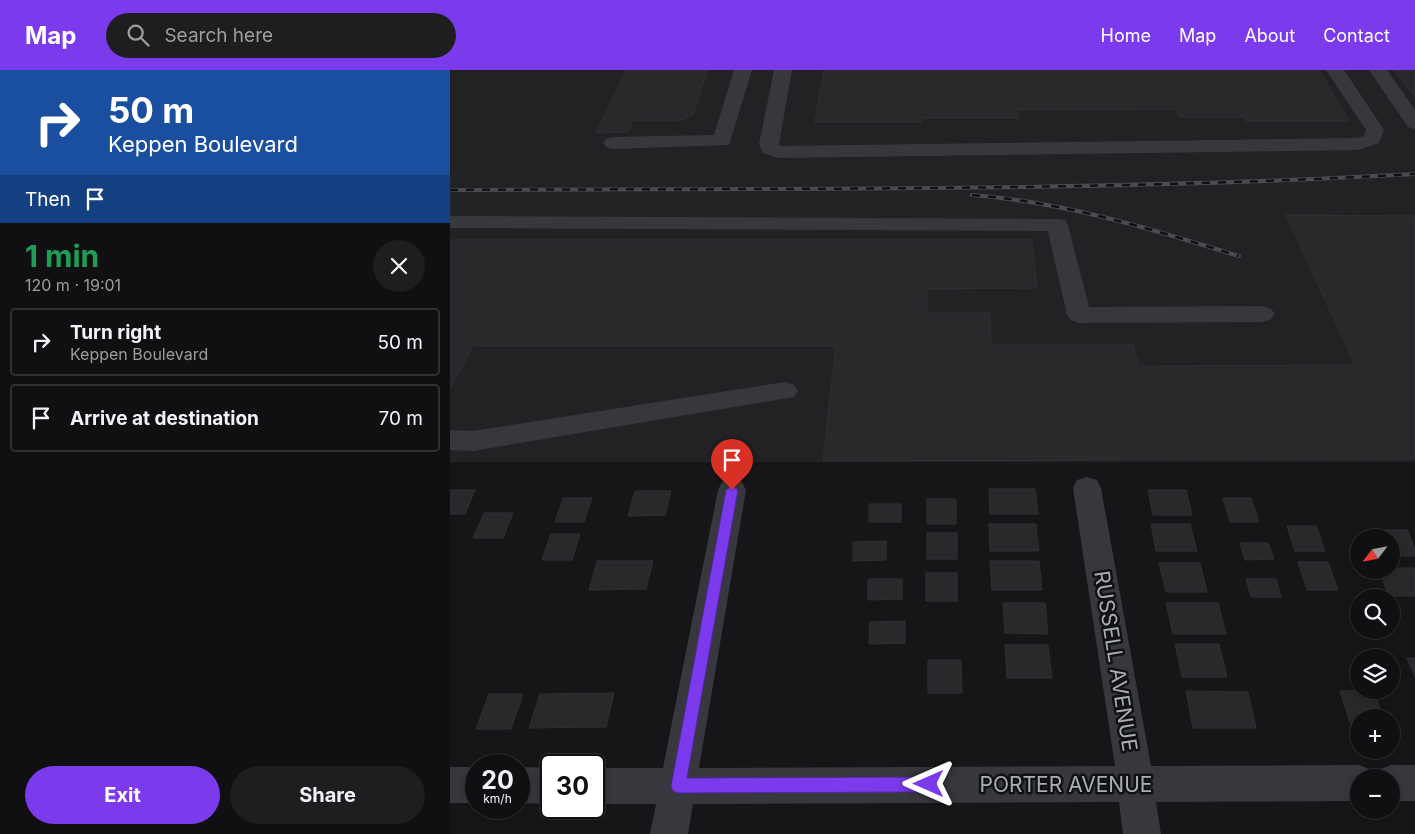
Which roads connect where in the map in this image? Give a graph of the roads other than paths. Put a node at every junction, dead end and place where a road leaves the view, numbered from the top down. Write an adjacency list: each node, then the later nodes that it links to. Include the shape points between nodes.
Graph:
1 (743, 70): 6 (street, via 722,141)
2 (783, 70): 3 (street, via 769,144 770,149 777,152 1359,144 1372,139 1375,130)
3 (1335, 70)
4 (1378, 70): 5 (street)
5 (1415, 123)
6 (613, 143)
7 (450, 222): 8 (street, via 1056,225 1079,315)
8 (1263, 314)
9 (785, 391): 10 (street, via 473,441)
10 (450, 440)
11 (1087, 488): 13 (street, RUSSELL AVENUE)
12 (732, 490): 20 (street)
13 (1134, 782): 14 (street, PORTER AVENUE); 20 (street, PORTER AVENUE); 22 (street, RUSSELL AVENUE)
14 (1350, 783)
15 (1400, 783): 16 (street)
16 (1415, 783)
17 (450, 785): 18 (street)
18 (465, 785)
19 (605, 786): 20 (street, PORTER AVENUE)
20 (678, 786): 21 (street)
21 (670, 834)
22 (1142, 834)

